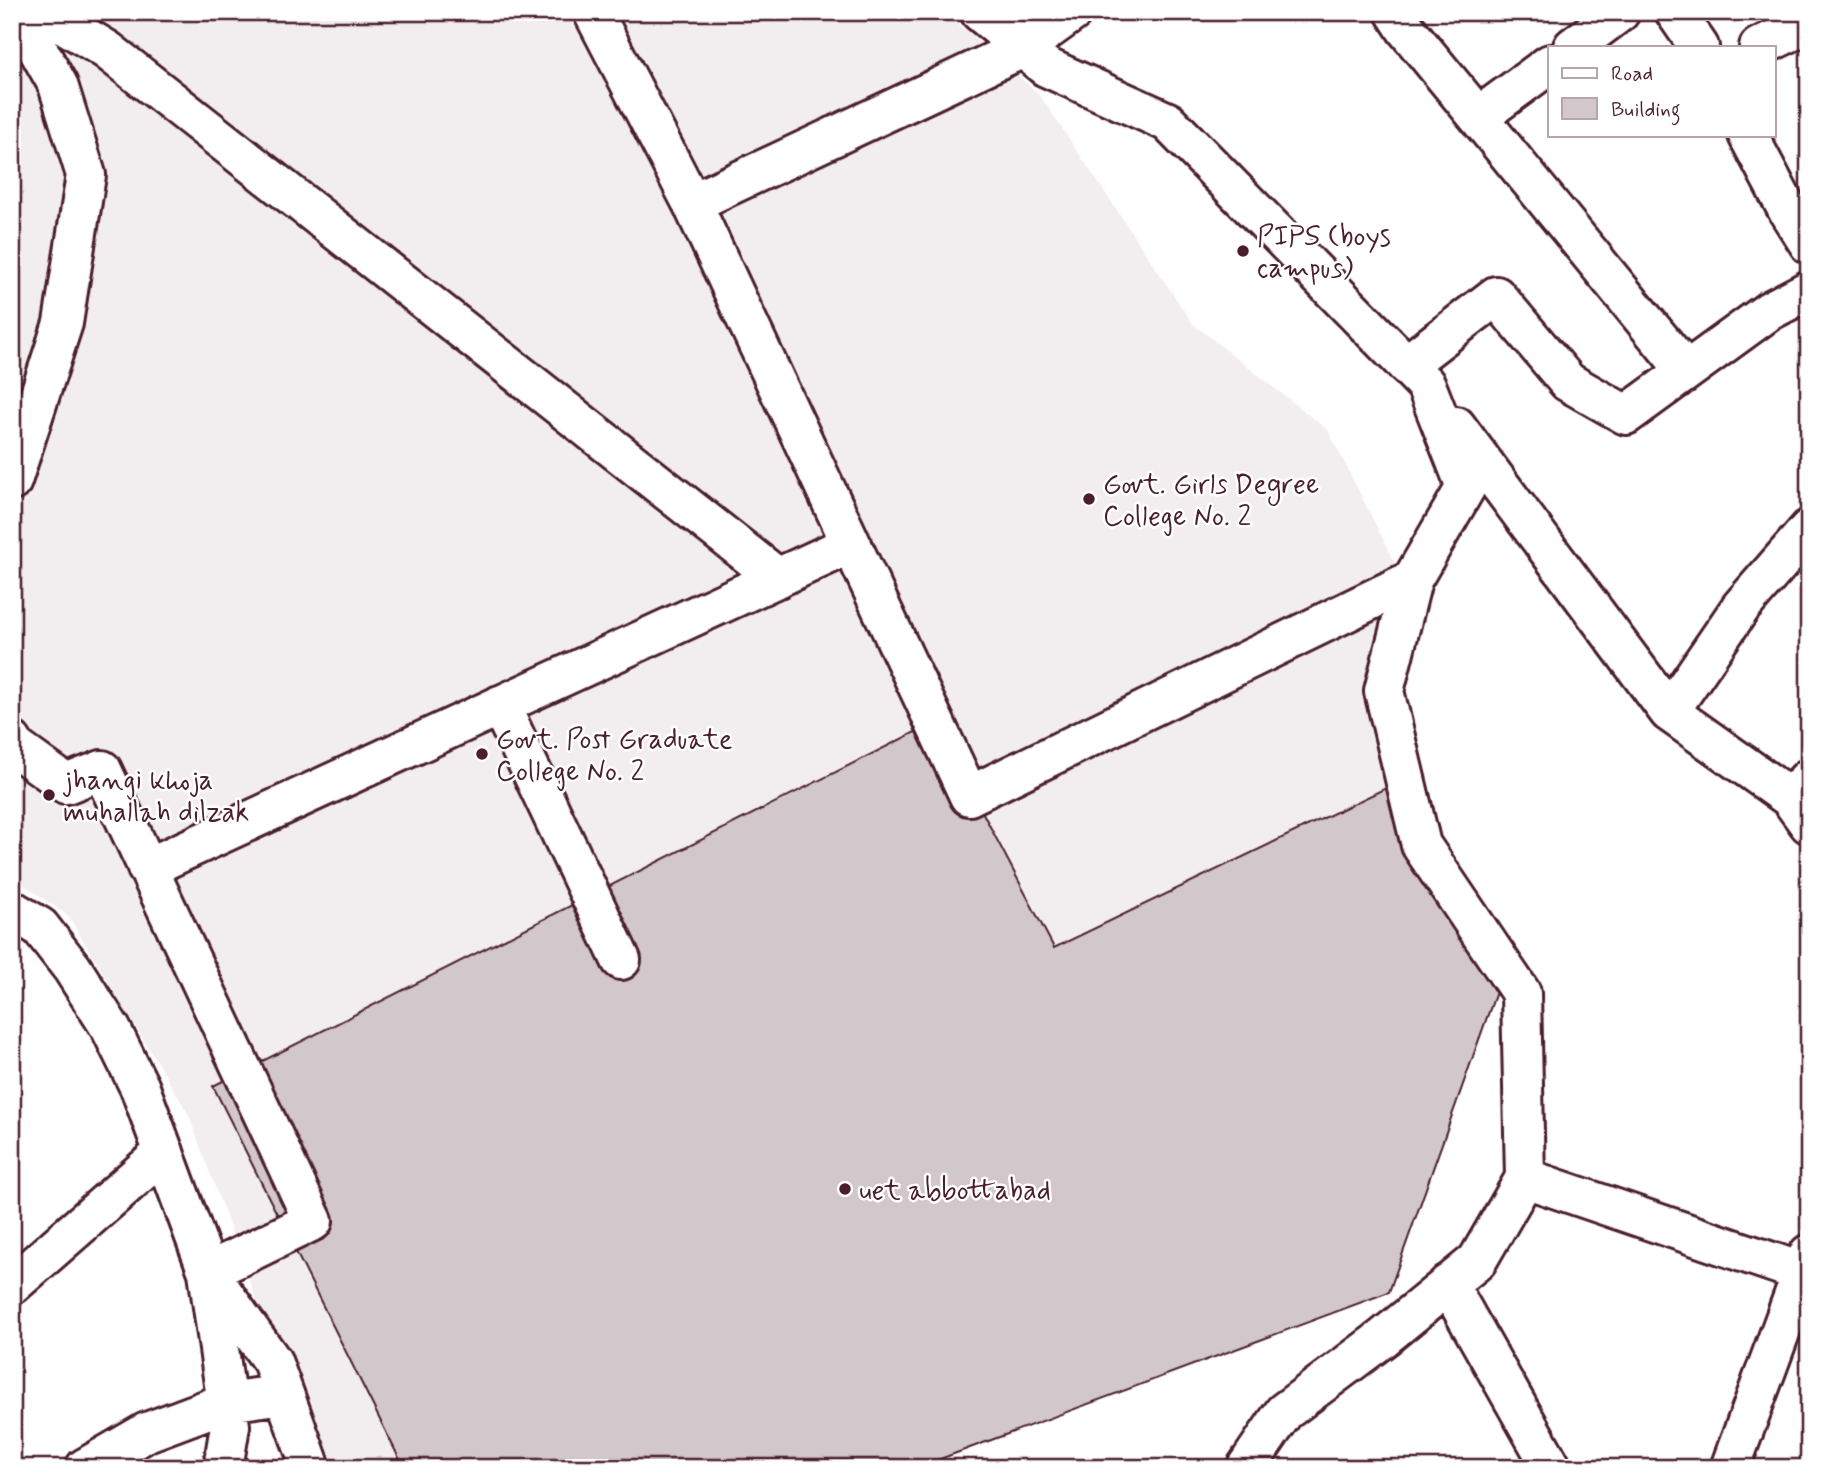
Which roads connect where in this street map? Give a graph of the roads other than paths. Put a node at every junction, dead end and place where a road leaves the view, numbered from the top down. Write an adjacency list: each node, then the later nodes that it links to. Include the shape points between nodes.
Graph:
1 (17, 12): 23 (street, via 58,85 86,175 63,323)
2 (44, 12): 26 (street, via 107,50)
3 (593, 12): 17 (street)
4 (980, 12): 13 (street)
5 (1073, 12): 13 (street)
6 (1395, 12): 15 (street)
7 (1620, 12): 10 (street)
8 (1675, 12): 11 (street)
9 (1809, 23): 12 (street)
10 (1574, 46)
11 (1698, 46)
12 (1761, 46)
13 (1023, 48): 17 (street); 22 (street, via 1046,67 1168,121)
14 (1548, 65): 15 (street)
15 (1478, 117): 21 (street)
16 (1749, 136): 18 (street)
17 (692, 203): 25 (street)
18 (1798, 206): 19 (street)
19 (1809, 244)
20 (1809, 290): 21 (street, via 1769,311)
21 (1686, 371): 22 (street, via 1626,415 1568,382 1496,296)
22 (1416, 375): 27 (street, via 1466,487); 29 (street)
23 (12, 481)
24 (1809, 529): 29 (street, via 1741,607)
25 (851, 544): 26 (street); 27 (street, via 969,796)
26 (778, 578): 28 (street)
27 (1412, 580): 36 (street, via 1384,691 1421,845 1521,993)
28 (500, 705): 32 (street); 34 (street)
29 (1669, 712): 31 (street)
30 (12, 741): 32 (street, via 66,784 102,770)
31 (1803, 800)
32 (147, 867): 38 (street, via 313,1221)
33 (12, 911): 35 (street, via 40,927 111,1029)
34 (621, 960)
35 (164, 1152): 38 (street); 40 (street)
36 (1525, 1178): 37 (street); 39 (street, via 1476,1261)
37 (1806, 1267): 48 (street)
38 (208, 1272): 41 (street, via 272,1361); 42 (street)
39 (1448, 1284): 46 (street, via 1283,1412); 47 (street)
40 (12, 1285)
41 (284, 1394): 42 (street); 45 (street)
42 (227, 1402): 43 (street, via 147,1432); 44 (street, via 230,1426)
43 (85, 1468)
44 (223, 1468)
45 (311, 1468)
46 (1246, 1468)
47 (1552, 1468)
48 (1730, 1468)

